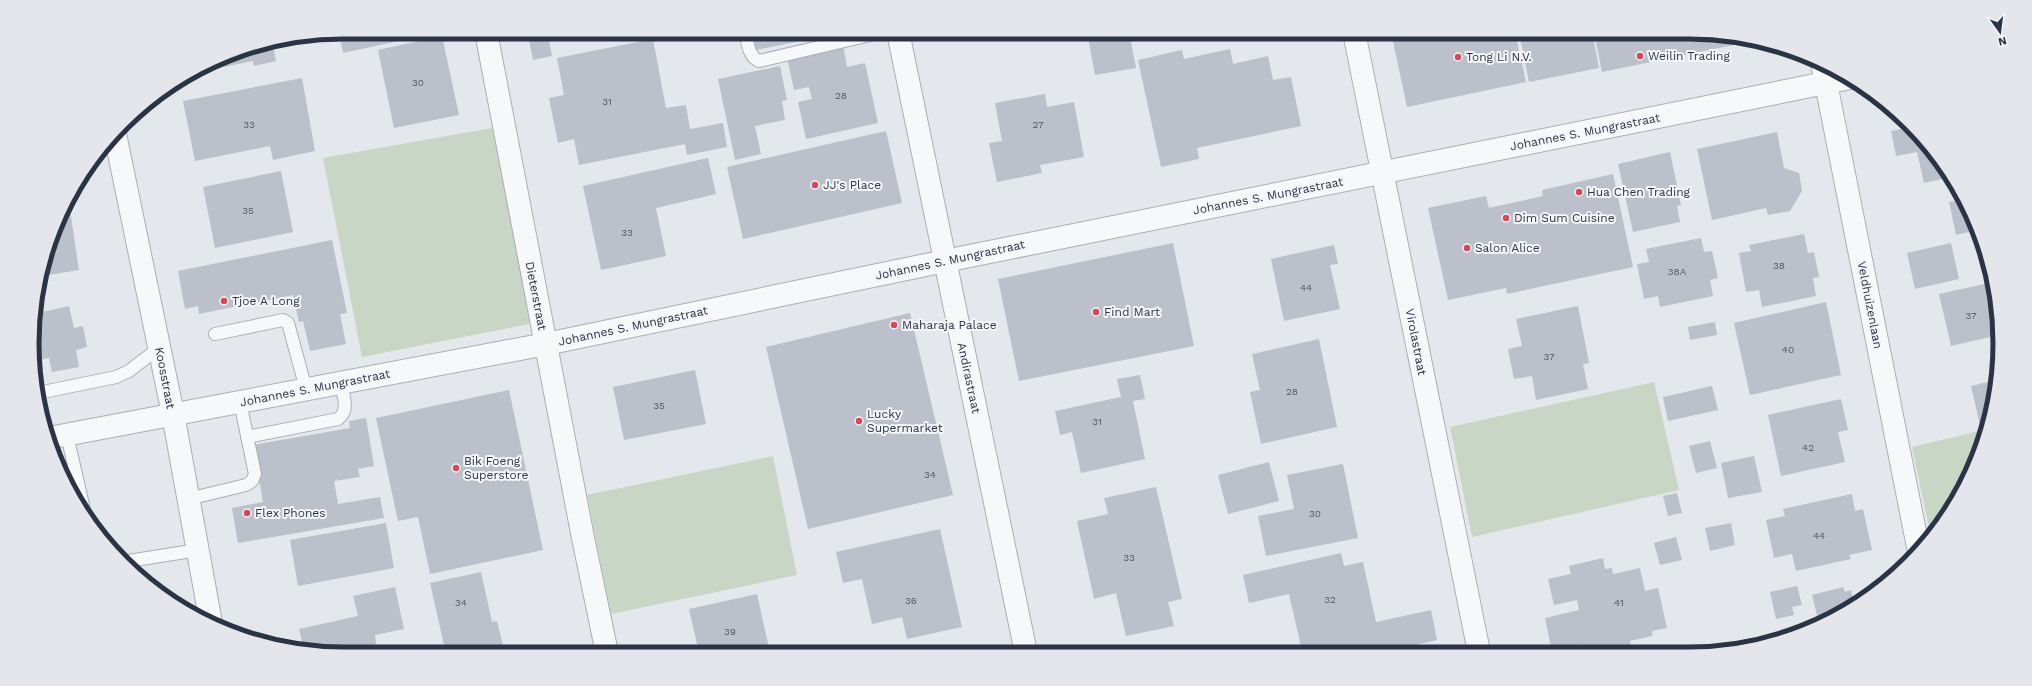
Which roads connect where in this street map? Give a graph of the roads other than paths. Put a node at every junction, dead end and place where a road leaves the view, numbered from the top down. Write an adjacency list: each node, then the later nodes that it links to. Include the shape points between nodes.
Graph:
1 (487, 39): 11 (street, Dieterstraat)
2 (747, 39): 3 (lane, via 750,54 759,62)
3 (847, 39)
4 (899, 39): 9 (street, Andirastraat)
5 (1355, 39): 8 (street, Virolastraat)
6 (1824, 73): 8 (street, Johannes S. Mungrastraat); 22 (street, Veldhuizenlaan)
7 (116, 140): 12 (street, Koosstraat)
8 (1382, 173): 9 (street, Johannes S. Mungrastraat); 28 (street, Virolastraat)
9 (945, 261): 11 (street, Johannes S. Mungrastraat); 27 (street, Andirastraat)
10 (215, 334): 14 (lane, via 283,320 288,323)
11 (546, 344): 13 (street, Johannes S. Mungrastraat); 26 (street, Dieterstraat)
12 (159, 348): 15 (lane, via 129,371 116,377); 17 (street, Koosstraat)
13 (341, 383): 14 (street, Johannes S. Mungrastraat); 19 (lane, via 346,409 344,415 338,419)
14 (306, 389): 16 (street, Johannes S. Mungrastraat)
15 (43, 392)
16 (240, 402): 17 (street, Johannes S. Mungrastraat); 19 (lane)
17 (172, 414): 18 (street, Johannes S. Mungrastraat); 21 (street, Koosstraat)
18 (58, 437): 20 (lane)
19 (247, 437): 21 (lane, via 255,474 252,481 246,485)
20 (74, 484)
21 (188, 499): 23 (street, Koosstraat)
22 (1917, 544)
23 (198, 550): 24 (lane); 25 (street, Koosstraat)
24 (131, 561)
25 (210, 616)
26 (606, 647)
27 (1025, 647)
28 (1478, 647)

